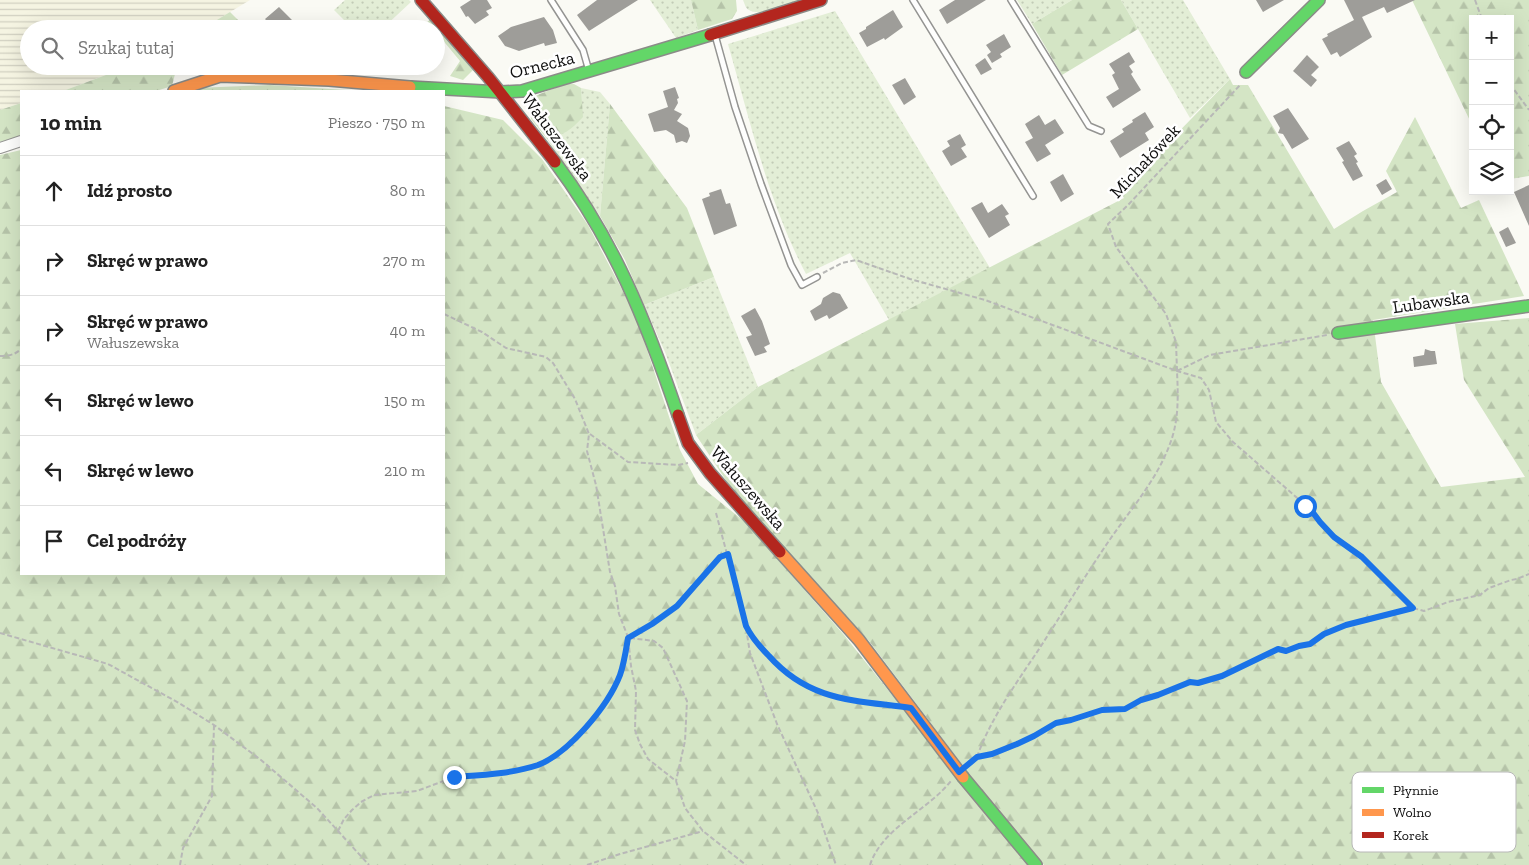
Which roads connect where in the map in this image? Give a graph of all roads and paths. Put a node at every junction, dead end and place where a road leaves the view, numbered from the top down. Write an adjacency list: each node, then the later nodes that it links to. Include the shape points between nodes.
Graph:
1 (421, 0): 9 (street, Wałuszewska)
2 (551, 0): 12 (lane, via 583,50)
3 (821, 0): 11 (street, Ornecka)
4 (913, 0): 21 (lane)
5 (1011, 0): 18 (lane, via 1089,126)
6 (1319, 0): 13 (street)
7 (1475, 0): 8 (path)
8 (1481, 15)
9 (438, 20)
10 (445, 28): 16 (street, Wałuszewska)
11 (714, 32): 12 (street, Ornecka); 22 (lane, via 735,107 791,265 802,285)
12 (589, 72): 16 (street, Ornecka, via 522,91)
13 (1246, 72): 28 (path, Michałówek, via 1240,85 1108,224 1116,247 1166,314 1176,342)
14 (1514, 89): 17 (path)
15 (177, 90): 16 (street, Ornecka, via 220,76)
16 (501, 92): 38 (street, Wałuszewska, via 572,183 606,239 640,310 694,453 859,640)
17 (1529, 110)
18 (1101, 131)
19 (20, 141): 20 (street)
20 (0, 148)
21 (1033, 196)
22 (817, 277): 28 (path, via 842,263 856,260 985,300)
23 (1529, 306): 25 (street, Lubawska)
24 (445, 314): 29 (path, via 506,348 537,354 553,362 575,399)
25 (1338, 333): 28 (path, via 1210,355)
26 (20, 349): 27 (path)
27 (0, 356)
28 (1177, 371): 34 (path, via 1201,378 1209,390 1216,422 1233,442 1311,510 1334,537 1362,557); 40 (path, via 1178,404 1172,438 1153,478 1016,683)
29 (589, 434): 30 (path, via 628,462 678,465); 37 (path, via 587,451 610,572)
30 (695, 461)
31 (716, 513): 32 (path)
32 (728, 554): 35 (path); 37 (path, via 720,557 677,606)
33 (1529, 574): 34 (path, via 1489,588 1480,595 1424,611)
34 (1413, 608): 40 (path, via 1346,625 1310,644 1286,651 1278,649 1222,676 1190,682 1125,709 1102,710 1056,723 1017,744)
35 (746, 626): 38 (path, via 774,662 798,682 814,690 863,703); 49 (path, via 750,653 776,724 818,813)
36 (0, 632): 39 (path, via 108,664)
37 (628, 638): 42 (path, via 636,691 635,730 648,759); 42 (path, via 654,641 663,648 687,701 685,741); 43 (path, via 620,675 606,701 578,737 547,761 515,771 454,777 417,791 374,795 352,810)
38 (911, 708): 41 (street, Wałuszewska)
39 (214, 725): 43 (path, via 261,760 317,808); 45 (path, via 212,796 183,848)
40 (977, 757): 41 (path)
41 (959, 772): 50 (path, via 941,793 892,832); 51 (street, Wałuszewska)
42 (676, 781): 44 (path, via 685,808)
43 (338, 831): 46 (path)
44 (703, 831): 47 (path); 48 (path)
45 (180, 865)
46 (369, 865)
47 (587, 865)
48 (746, 865)
49 (836, 865)
50 (870, 865)
51 (1036, 865)

